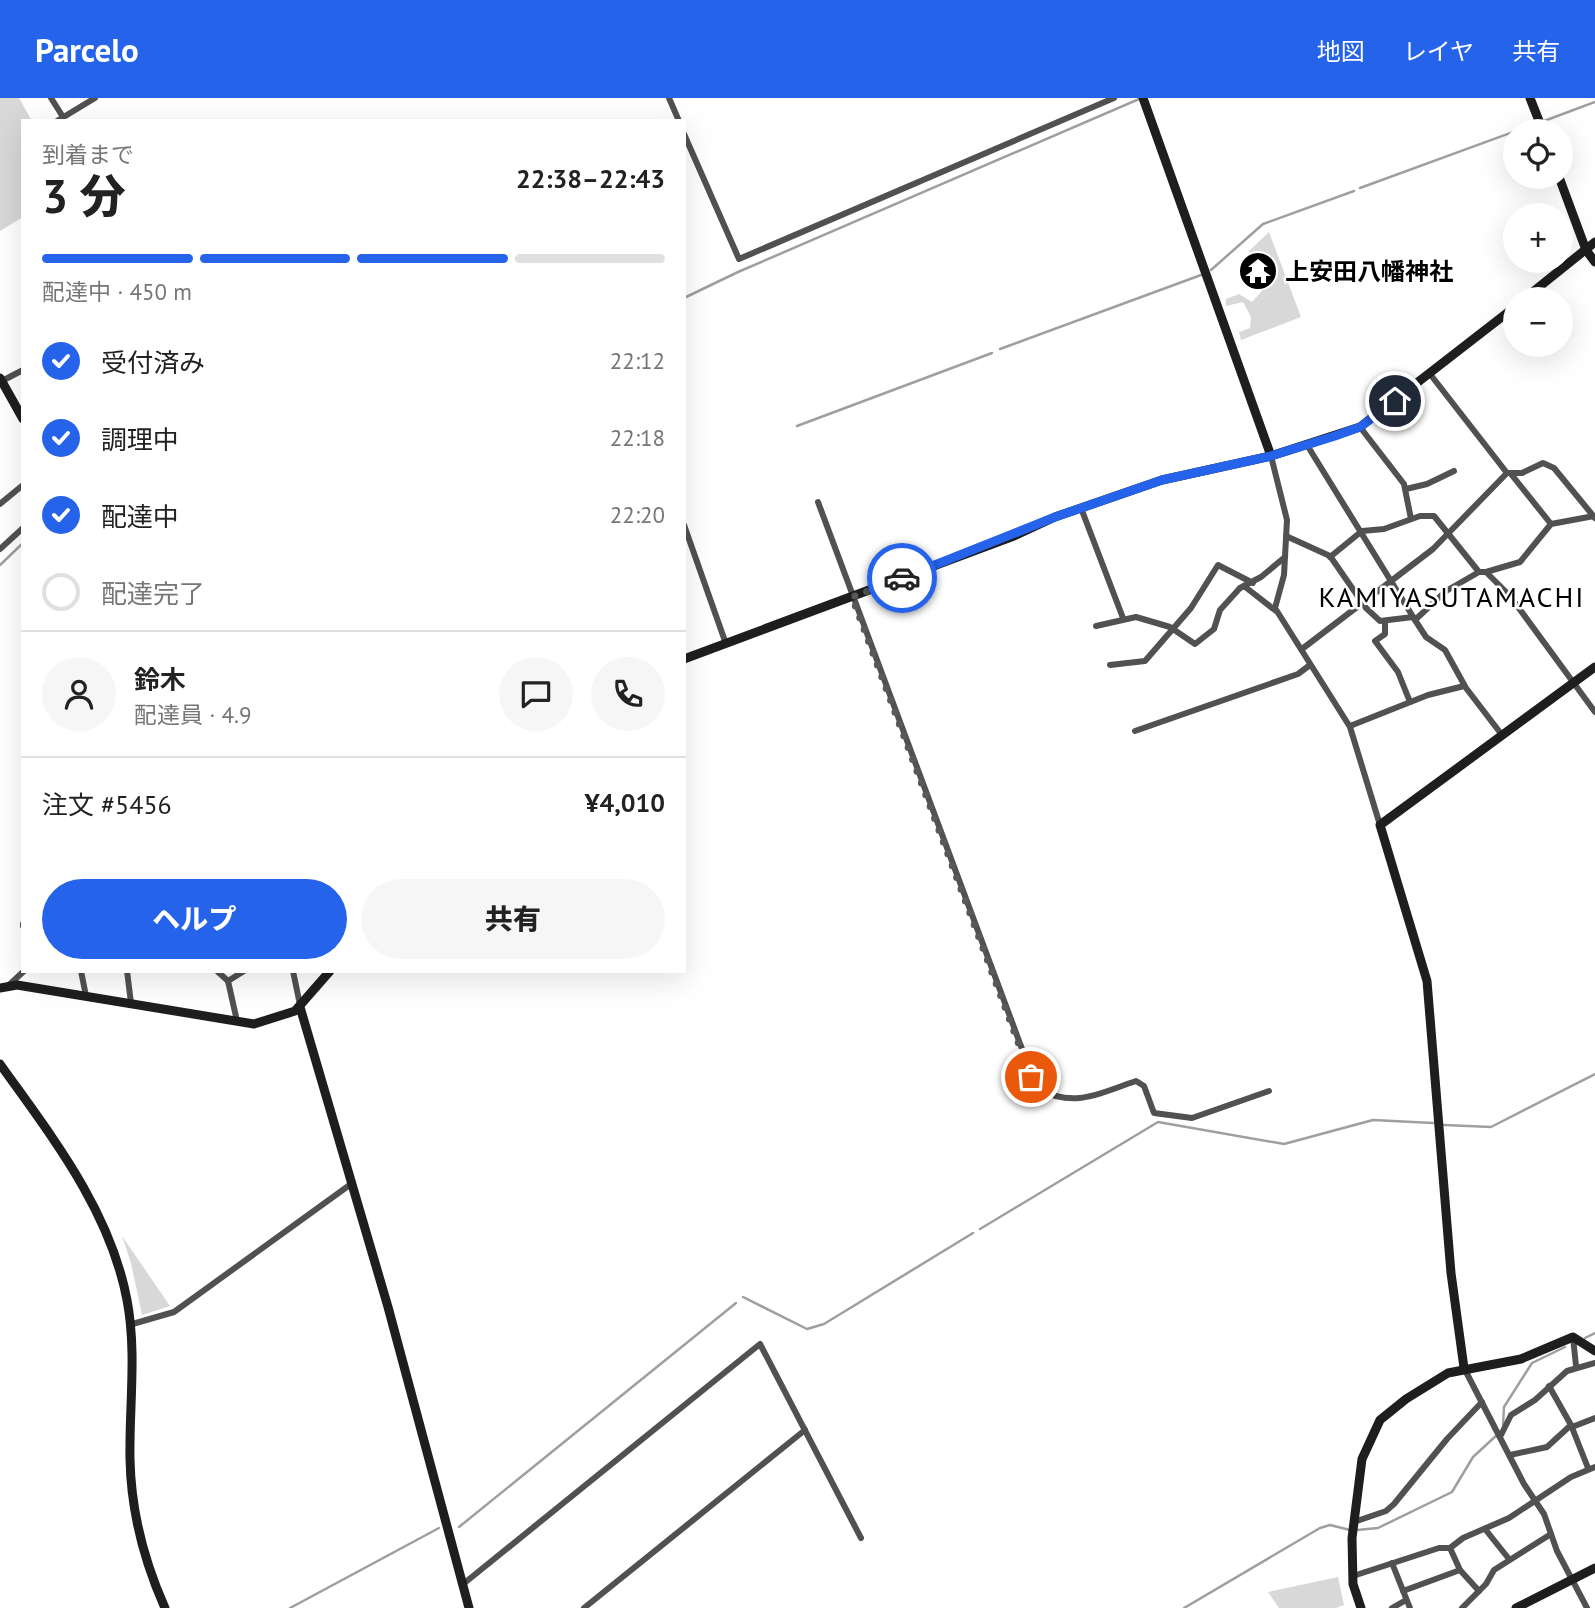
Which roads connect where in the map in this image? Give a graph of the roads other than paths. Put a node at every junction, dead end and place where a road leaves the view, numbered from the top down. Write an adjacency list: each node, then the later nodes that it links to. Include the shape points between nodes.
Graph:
1 (51, 98): 7 (street)
2 (95, 98): 7 (street)
3 (668, 98): 8 (street)
4 (1114, 98): 10 (street, via 739,259)
5 (1143, 98): 23 (street)
6 (1530, 98): 9 (street)
7 (60, 119)
8 (678, 119)
9 (1538, 119)
10 (686, 139)
11 (1563, 189): 13 (street)
12 (1595, 242): 13 (street)
13 (1586, 250): 14 (street); 15 (street)
14 (1595, 262)
15 (1539, 287)
16 (1503, 316): 18 (street)
17 (21, 371): 19 (street)
18 (1430, 374): 21 (street); 25 (street)
19 (1, 380): 20 (street)
20 (21, 415)
21 (1360, 427): 22 (street); 27 (street)
22 (1307, 445): 23 (street); 36 (street)
23 (1271, 456): 30 (street, via 1162,480); 38 (street, via 1287,520)
24 (1454, 471): 27 (street)
25 (1509, 473): 31 (street, via 1544,463 1554,468); 33 (street); 37 (street)
26 (20, 488): 29 (street)
27 (1406, 489): 32 (street)
28 (818, 502): 46 (street)
29 (0, 504)
30 (1081, 508): 46 (street); 49 (street)
31 (1595, 517): 33 (street)
32 (1411, 519): 36 (street); 37 (street, via 1434,516)
33 (1551, 524): 42 (street, via 1520,562)
34 (21, 530): 39 (street)
35 (686, 531): 54 (street)
36 (1362, 531): 41 (street); 43 (street)
37 (1448, 533): 42 (street); 43 (street)
38 (1286, 536): 40 (street); 41 (street)
39 (0, 549)
40 (1285, 557): 44 (street); 48 (street)
41 (1331, 557): 47 (street)
42 (1483, 572): 50 (street, via 1446,591); 60 (street, via 1510,596)
43 (1391, 578): 47 (street); 50 (street)
44 (1253, 583): 45 (street); 53 (street, via 1218,565)
45 (1244, 586): 48 (street); 53 (street, via 1225,604 1205,638 1191,643)
46 (852, 597): 54 (street); 82 (street, via 1037,1089 1057,1098 1082,1100 1136,1081 1144,1086 1154,1113 1192,1118)
47 (1363, 601): 51 (street); 55 (street)
48 (1277, 611): 55 (street)
49 (1123, 618): 52 (street); 53 (street, via 1136,617)
50 (1414, 618): 51 (street); 61 (street, via 1426,637 1445,650)
51 (1385, 622): 62 (street, via 1385,634 1375,641 1398,672)
52 (1096, 626)
53 (1174, 629): 57 (street, via 1145,661)
54 (726, 644): 56 (street)
55 (1302, 649): 58 (street)
56 (686, 658)
57 (1110, 665)
58 (1310, 666): 64 (street); 65 (street)
59 (1595, 667): 60 (street)
60 (1574, 682): 63 (street); 66 (street)
61 (1464, 686): 62 (street); 66 (street)
62 (1410, 702): 64 (street)
63 (1595, 712)
64 (1350, 726): 67 (street)
65 (1135, 731)
66 (1502, 735): 67 (street)
67 (1380, 825): 89 (street, via 1427,981 1451,1273)
68 (22, 973): 76 (street)
69 (81, 973): 77 (street)
70 (127, 973): 78 (street)
71 (219, 973): 75 (street)
72 (241, 973): 75 (street)
73 (293, 973): 79 (street)
74 (328, 973): 79 (street)
75 (228, 981): 80 (street)
76 (5, 987): 77 (street)
77 (86, 996): 78 (street)
78 (131, 1003): 80 (street)
79 (300, 1007): 80 (street, via 268,1021); 83 (street)
80 (237, 1021)
81 (0, 1064): 84 (street, via 99,1214 122,1280)
82 (1269, 1091)
83 (351, 1184): 84 (street, via 174,1312); 110 (street)
84 (130, 1325): 114 (street, via 130,1463 137,1529)
85 (1573, 1337): 86 (street); 88 (street); 89 (street, via 1521,1359)
86 (1595, 1351)
87 (1595, 1363): 88 (street)
88 (1576, 1366): 90 (street)
89 (1464, 1368): 91 (street); 99 (street, via 1406,1399 1380,1420 1363,1459)
90 (1549, 1386): 93 (street); 95 (street, via 1511,1415)
91 (1482, 1402): 95 (street); 99 (street, via 1394,1504)
92 (1595, 1418): 93 (street)
93 (1572, 1426): 96 (street, via 1546,1447); 97 (street)
94 (805, 1430): 102 (street); 110 (street, via 760,1344); 116 (street)
95 (1501, 1435): 96 (street)
96 (1510, 1455): 98 (street)
97 (1591, 1468): 98 (street)
98 (1534, 1502): 100 (street); 101 (street)
99 (1354, 1522): 108 (street)
100 (1485, 1529): 103 (street); 104 (street)
101 (1551, 1534): 104 (street); 109 (street)
102 (861, 1538)
103 (1450, 1548): 105 (street); 107 (street)
104 (1509, 1559): 112 (street)
105 (1392, 1563): 108 (street); 111 (street)
106 (1595, 1568): 109 (street)
107 (1460, 1570): 111 (street); 112 (street)
108 (1353, 1576): 117 (street)
109 (1573, 1580): 121 (street); 122 (street)
110 (462, 1585): 115 (street)
111 (1403, 1591): 113 (street)
112 (1479, 1591): 120 (street)
113 (1406, 1600): 118 (street); 119 (street)
114 (165, 1608)
115 (469, 1608)
116 (584, 1608)
117 (1361, 1608)
118 (1392, 1608)
119 (1410, 1608)
120 (1462, 1608)
121 (1516, 1608)
122 (1587, 1608)

